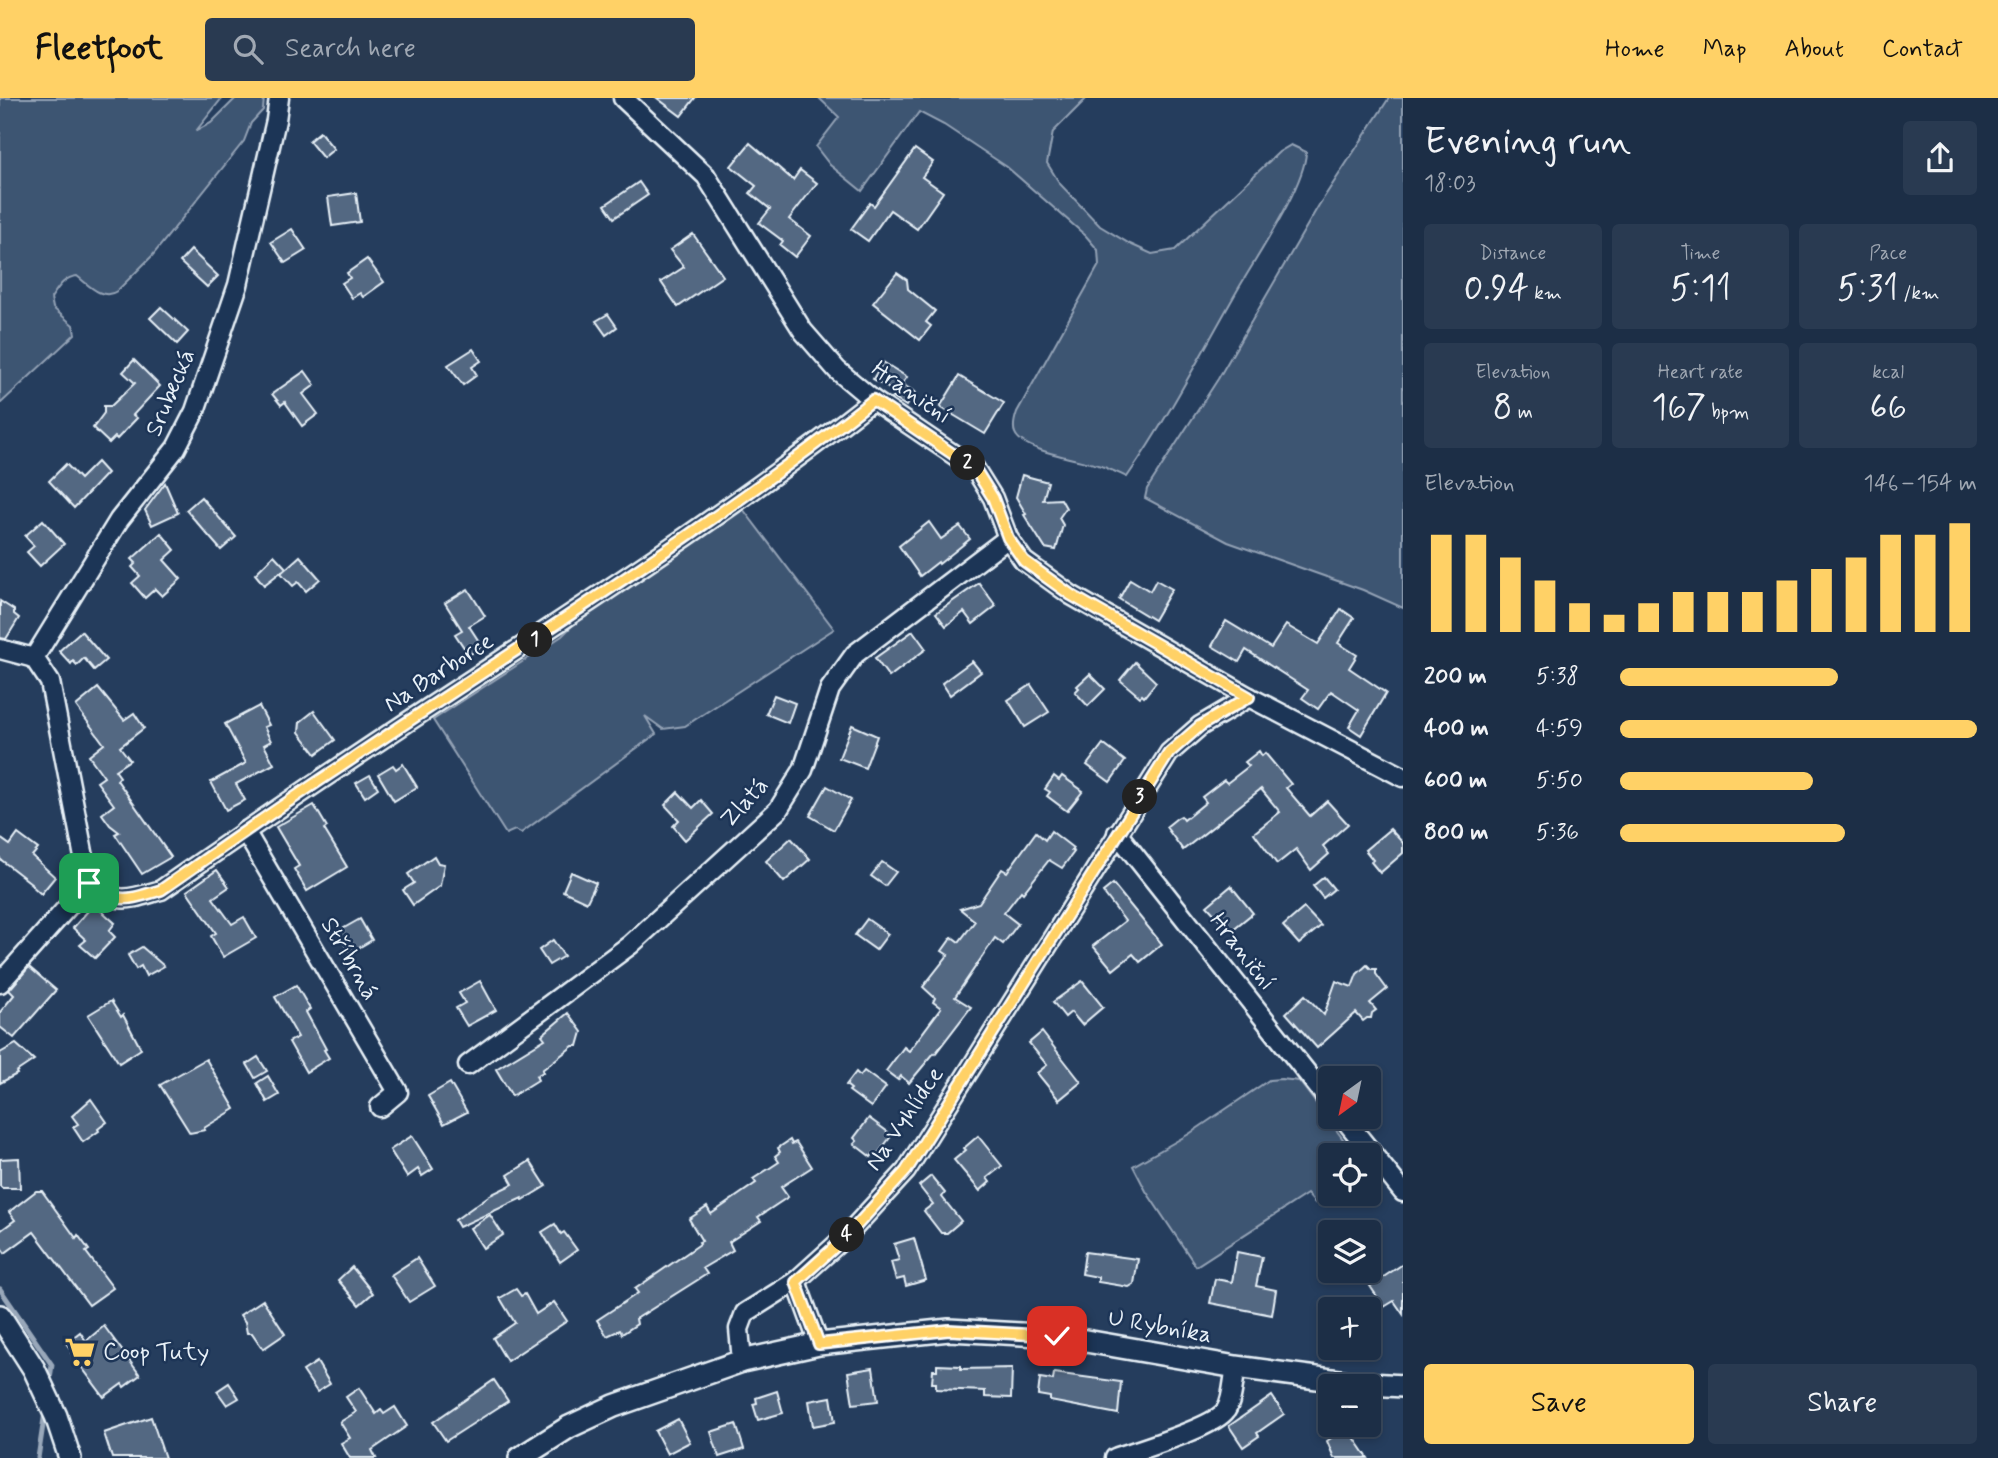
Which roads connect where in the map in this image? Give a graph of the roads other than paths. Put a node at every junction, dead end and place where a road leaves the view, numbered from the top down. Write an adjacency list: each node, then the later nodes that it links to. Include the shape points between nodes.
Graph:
1 (279, 98): 6 (street, Srubecká, via 238,285 195,411 176,448 119,520)
2 (623, 98): 3 (street, Hraniční, via 706,176 803,331 837,370)
3 (873, 400): 4 (street, Hraniční, via 975,469 993,498); 9 (street, Na Barborce, via 686,538)
4 (1008, 538): 7 (street, Hraniční, via 1024,561 1071,595); 13 (street, Zlatá, via 855,654 830,689 803,770 778,810 630,945)
5 (0, 649): 6 (street)
6 (34, 658): 11 (street, via 50,682)
7 (1249, 697): 8 (street, Hraniční); 10 (street, Na Vyhlídce, via 1200,726 1169,753)
8 (1403, 777)
9 (246, 831): 11 (street, Na Barborce, via 161,890 129,899 108,897); 15 (street, Stříbrná, via 398,1092)
10 (1117, 833): 14 (street, Hraniční); 18 (street, Na Vyhlídce, via 906,1171 848,1235)
11 (89, 883): 12 (street)
12 (0, 984)
13 (468, 1065)
14 (1318, 1086)
15 (380, 1107)
16 (1352, 1129): 17 (street)
17 (1403, 1192)
18 (796, 1282): 20 (street); 21 (street, Na Vyhlídce, via 745,1313 740,1329)
19 (0, 1316): 24 (street, via 34,1369)
20 (819, 1344): 21 (street, U Rybníka); 22 (street, U Rybníka, via 949,1330 1057,1336)
21 (742, 1361): 25 (street, via 614,1406)
22 (1236, 1367): 23 (street, U Rybníka); 26 (street, via 1221,1416)
23 (1403, 1386)
24 (70, 1458)
25 (520, 1458)
26 (1115, 1458)

